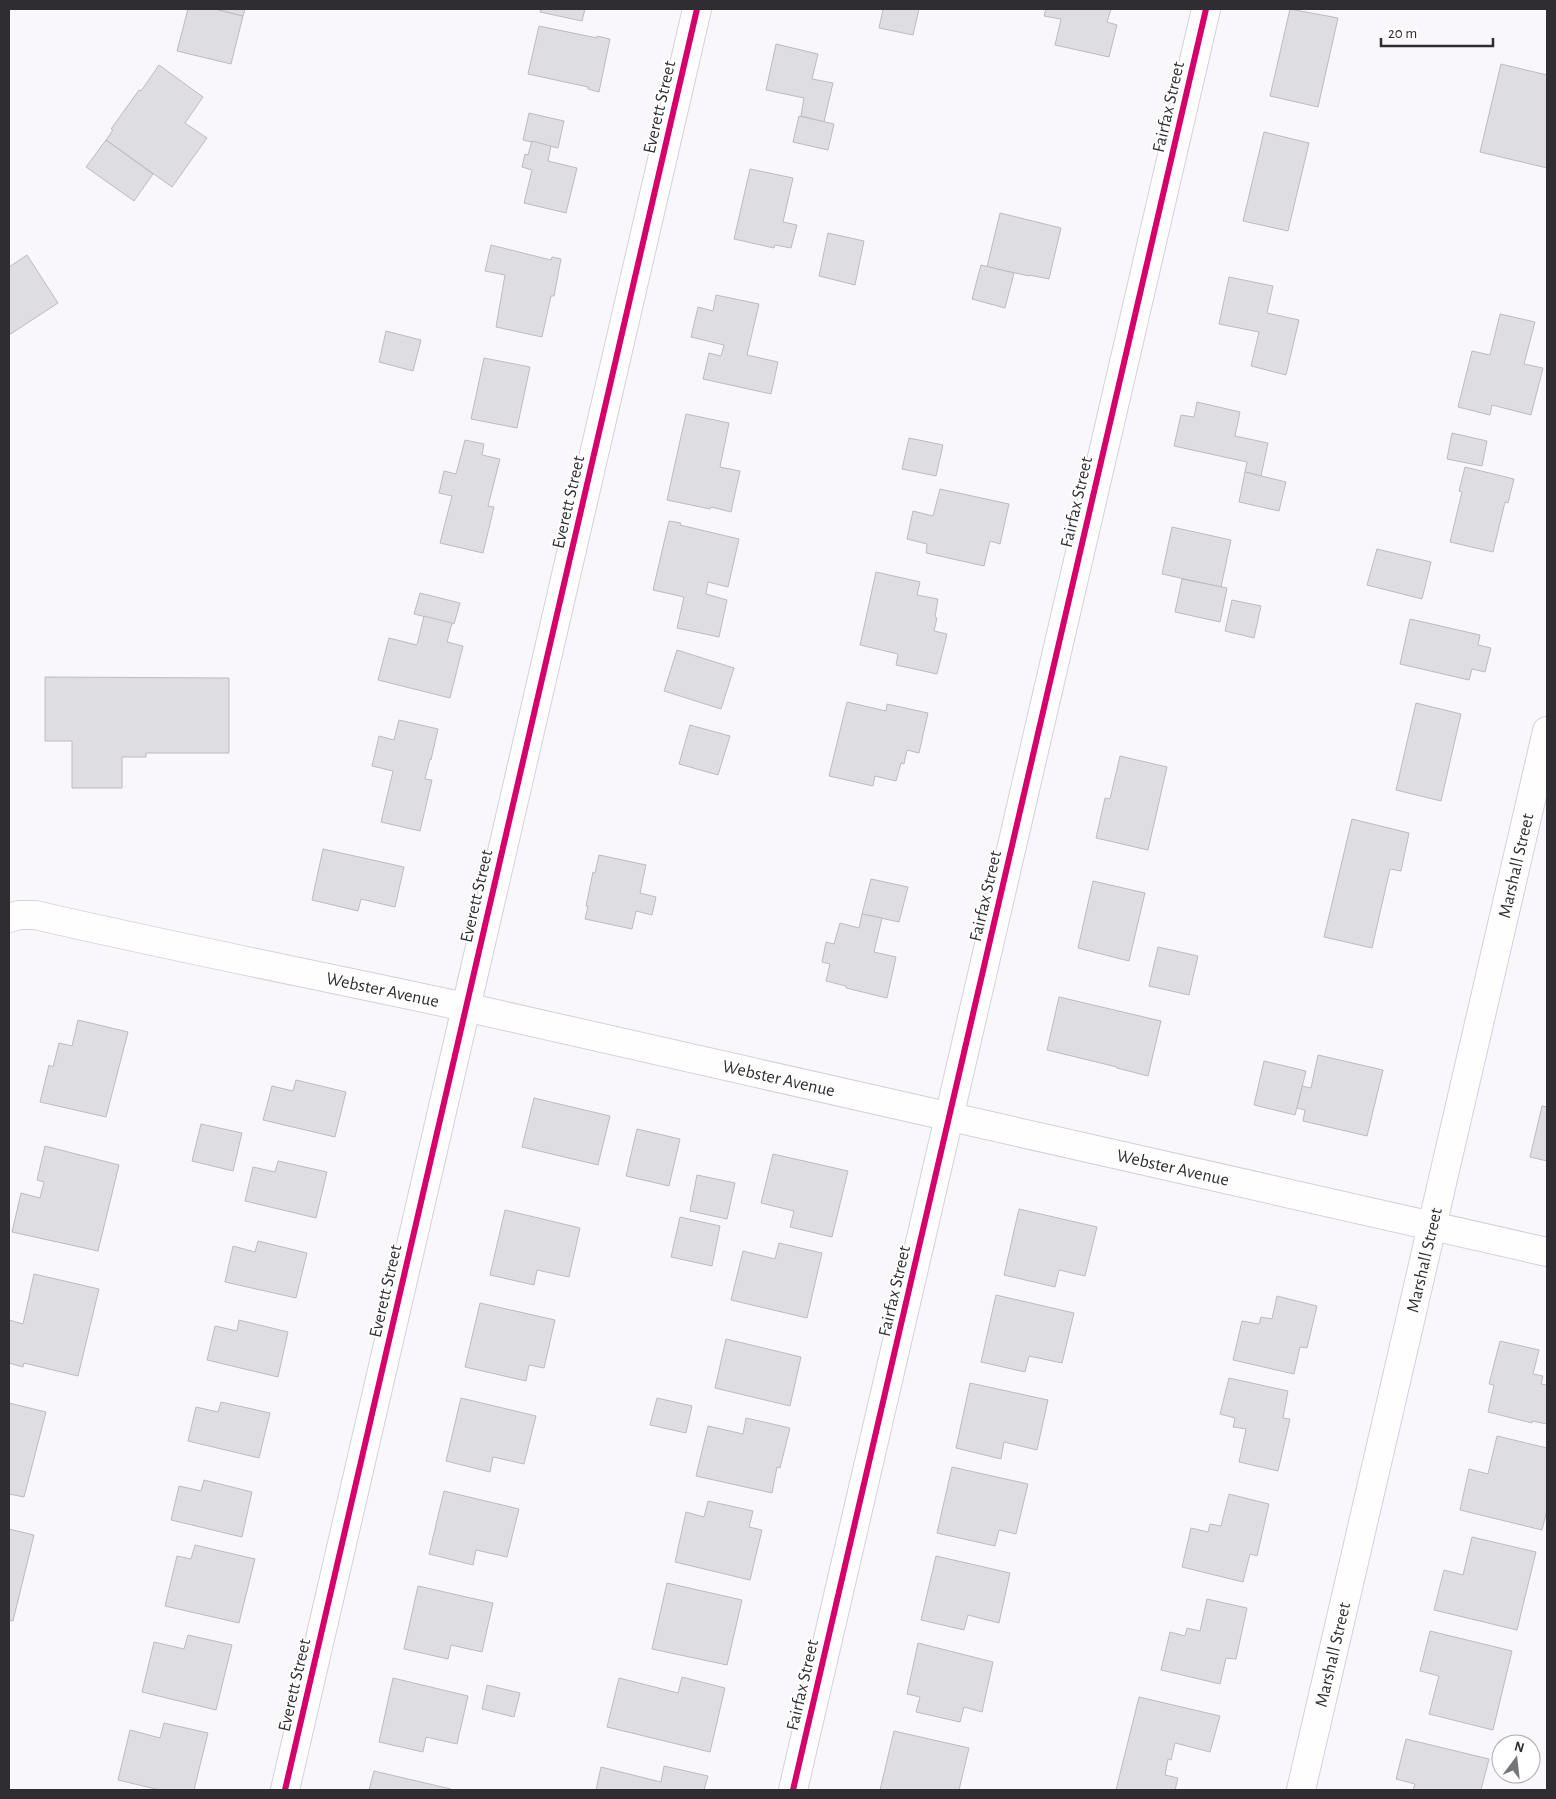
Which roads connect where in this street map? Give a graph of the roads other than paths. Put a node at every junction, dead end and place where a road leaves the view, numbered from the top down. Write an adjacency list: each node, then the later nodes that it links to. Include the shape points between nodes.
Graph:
1 (697, 9): 5 (street, Everett Street)
2 (1206, 9): 6 (street, Fairfax Street)
3 (1547, 731): 7 (street, Marshall Street)
4 (9, 918): 5 (street, Webster Avenue, via 35,915)
5 (466, 1007): 6 (street, Webster Avenue); 9 (street, Everett Street)
6 (949, 1118): 7 (street, Webster Avenue); 10 (street, Fairfax Street)
7 (1432, 1227): 8 (street, Webster Avenue); 11 (street, Marshall Street)
8 (1547, 1252)
9 (285, 1790)
10 (793, 1790)
11 (1301, 1790)

